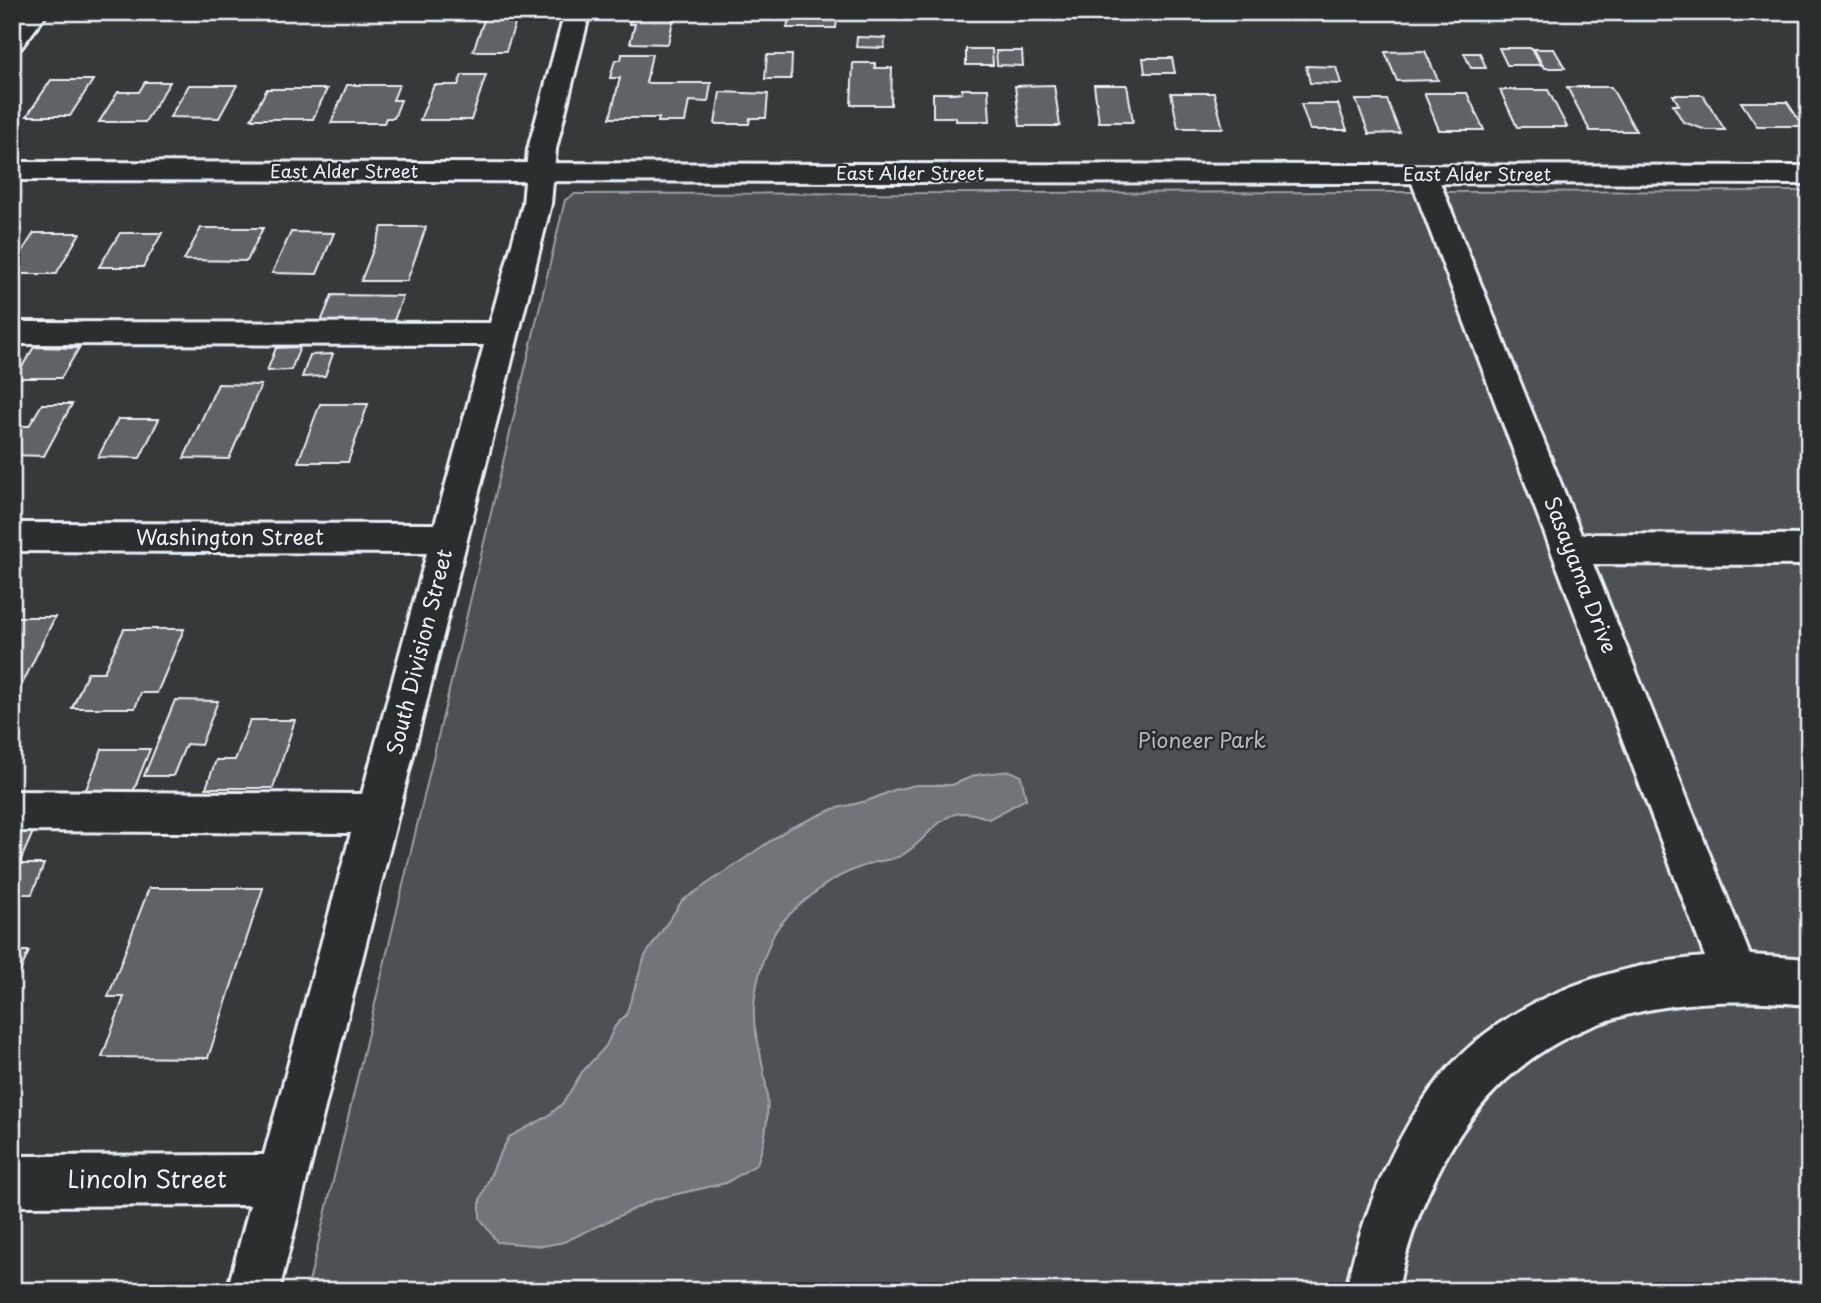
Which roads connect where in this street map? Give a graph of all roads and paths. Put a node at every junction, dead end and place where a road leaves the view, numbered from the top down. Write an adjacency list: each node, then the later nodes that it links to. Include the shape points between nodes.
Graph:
1 (36, 12): 3 (street)
2 (578, 12): 5 (street, South Division Street, via 542,149)
3 (13, 41)
4 (12, 171): 5 (street, East Alder Street)
5 (540, 173): 6 (street, East Alder Street); 9 (street, South Division Street, via 537,204)
6 (1423, 175): 7 (street, East Alder Street); 12 (street, Sasayama Drive)
7 (1809, 175)
8 (12, 333): 9 (street)
9 (504, 334): 11 (street, South Division Street)
10 (12, 537): 11 (street, Washington Street)
11 (448, 539): 15 (street, South Division Street)
12 (1570, 549): 13 (street); 16 (street, Sasayama Drive)
13 (1809, 550)
14 (12, 811): 15 (street)
15 (379, 814): 18 (street, South Division Street)
16 (1735, 975): 17 (street); 21 (street, via 1682,980 1619,994 1543,1023 1491,1059 1442,1114 1404,1188 1377,1261)
17 (1809, 982)
18 (282, 1180): 19 (street, Lincoln Street); 20 (street, South Division Street)
19 (12, 1181)
20 (253, 1291)
21 (1372, 1291)

